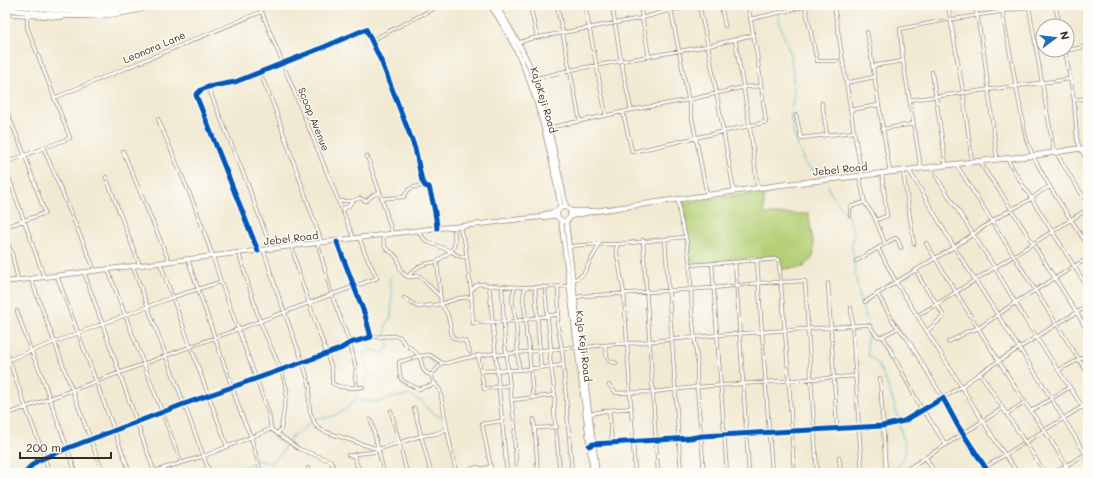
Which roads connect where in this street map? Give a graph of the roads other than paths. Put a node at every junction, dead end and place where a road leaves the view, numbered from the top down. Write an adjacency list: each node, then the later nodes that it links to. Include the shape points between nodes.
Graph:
1 (13, 5): 27 (main road)
2 (73, 5): 33 (street)
3 (134, 5): 33 (main road, via 103,12)
4 (154, 5): 33 (main road, via 103,16 82,17)
5 (259, 5): 30 (street, Scoop Avenue)
6 (441, 5): 49 (street)
7 (490, 5): 143 (main road, KajoKeji Road, via 514,44 529,78)
8 (495, 5): 50 (main road, KajoKeji Road)
9 (530, 5): 47 (street)
10 (557, 5): 45 (street)
11 (585, 5): 43 (street)
12 (612, 5): 40 (street)
13 (640, 5): 36 (street)
14 (670, 5): 29 (street)
15 (721, 5): 41 (street)
16 (748, 5): 38 (street)
17 (812, 5): 25 (street)
18 (834, 5): 58 (street)
19 (948, 5): 39 (street)
20 (975, 5): 34 (street)
21 (1001, 5): 31 (street)
22 (1038, 5): 26 (street)
23 (1055, 5): 37 (street)
24 (1084, 5): 42 (street)
25 (805, 6): 38 (street); 58 (street, via 817,61)
26 (1029, 7): 31 (street); 70 (street)
27 (34, 8): 28 (main road); 33 (main road); 35 (street)
28 (5, 9)
29 (671, 10): 36 (street); 51 (street, via 699,5); 54 (street)
30 (261, 12): 60 (street, Scoop Avenue); 79 (street, Leonora Lane)
31 (1002, 12): 34 (street); 71 (street)
32 (5, 14): 35 (street)
33 (68, 14): 35 (street, via 60,18)
34 (976, 15): 39 (street); 75 (street)
35 (27, 16): 79 (street, via 27,27)
36 (642, 18): 40 (street); 55 (street)
37 (1058, 18)
38 (751, 19): 46 (street)
39 (951, 19): 59 (street, via 900,29); 76 (street)
40 (615, 22): 43 (street); 57 (street)
41 (725, 26)
42 (1088, 27)
43 (589, 28): 45 (street); 61 (street)
44 (867, 32): 62 (street)
45 (562, 33): 47 (street); 63 (street)
46 (753, 35): 48 (street); 72 (street)
47 (537, 37): 50 (street)
48 (735, 39): 51 (street); 74 (street)
49 (372, 40): 60 (street, via 366,29); 127 (street, via 415,148)
50 (518, 43): 67 (main road, KajoKeji Road)
51 (708, 46): 54 (street); 77 (street)
52 (1088, 46): 53 (street)
53 (1075, 48)
54 (679, 51): 55 (street); 81 (street)
55 (649, 57): 57 (street)
56 (1066, 58): 68 (street)
57 (621, 61): 61 (street); 87 (street)
58 (842, 61): 69 (street)
59 (903, 61): 62 (street); 82 (street)
60 (283, 64): 65 (street); 136 (street, Scoop Avenue)
61 (596, 66): 63 (street); 91 (street)
62 (872, 66): 66 (street)
63 (570, 70): 67 (street); 93 (street)
64 (932, 72): 78 (street)
65 (260, 73): 73 (street, via 235,82); 169 (street, via 274,106)
66 (874, 77): 69 (street); 85 (street)
67 (534, 79): 96 (main road, KajoKeji Road)
68 (1070, 79): 70 (street); 83 (street)
69 (846, 83): 88 (street)
70 (1043, 83): 71 (street); 106 (street)
71 (1017, 85): 75 (street); 109 (street, via 1026,139)
72 (761, 86): 74 (street); 95 (street, via 766,122)
73 (208, 87): 179 (street); 180 (street, via 196,95)
74 (744, 87): 77 (street); 95 (street)
75 (988, 89): 76 (street); 111 (street)
76 (963, 92): 78 (street); 114 (street)
77 (716, 94): 81 (street); 98 (street)
78 (936, 96): 82 (street); 117 (street)
79 (54, 98): 102 (street, via 70,138)
80 (1088, 98): 83 (street)
81 (688, 100): 87 (street); 101 (street)
82 (909, 100): 94 (street)
83 (1074, 100): 103 (street, via 1076,133)
84 (822, 103): 100 (street)
85 (879, 105): 88 (street); 97 (street)
86 (5, 107): 107 (street)
87 (631, 110): 89 (street)
88 (850, 110): 99 (street)
89 (624, 112): 91 (street); 101 (street, via 632,152)
90 (796, 115): 100 (street, via 801,138)
91 (606, 116): 93 (street)
92 (158, 119): 185 (street)
93 (580, 121): 96 (street)
94 (913, 124): 97 (street); 120 (street)
95 (749, 126): 98 (street); 129 (street)
96 (548, 128): 143 (main road, KajoKeji Road)
97 (882, 129): 123 (street)
98 (724, 132): 101 (street); 130 (street)
99 (854, 132): 100 (street); 125 (street)
100 (827, 135)
101 (696, 137): 132 (street)
102 (44, 149): 107 (street); 204 (street)
103 (1080, 149): 104 (main road, Jebel Road); 106 (main road, Jebel Road); 113 (street)
104 (1088, 149)
105 (123, 151): 192 (street)
106 (1055, 152): 109 (main road, Jebel Road); 139 (street)
107 (25, 156): 115 (street); 145 (street, via 45,213)
108 (367, 156): 131 (street)
109 (1032, 156): 110 (main road, Jebel Road); 128 (street)
110 (1007, 158): 111 (main road, Jebel Road); 134 (street)
111 (997, 159): 112 (main road, Jebel Road)
112 (980, 161): 114 (main road, Jebel Road); 141 (street)
113 (1088, 161)
114 (972, 162): 116 (main road, Jebel Road)
115 (5, 163)
116 (956, 164): 117 (main road, Jebel Road); 149 (street)
117 (946, 165): 119 (main road, Jebel Road)
118 (5, 167): 145 (street)
119 (930, 167): 120 (main road, Jebel Road); 157 (street)
120 (921, 168): 121 (main road, Jebel Road)
121 (909, 170): 122 (main road, Jebel Road); 173 (street)
122 (903, 171): 123 (main road, Jebel Road); 172 (street)
123 (890, 173): 124 (main road, Jebel Road)
124 (882, 174): 125 (main road, Jebel Road); 147 (street, via 887,216)
125 (861, 176): 129 (main road, Jebel Road); 138 (street)
126 (106, 177): 198 (street)
127 (425, 186): 135 (street, via 407,190 404,197); 152 (street, via 429,187 436,212)
128 (1050, 187): 134 (street); 148 (street)
129 (758, 188): 130 (main road, Jebel Road)
130 (734, 191): 132 (main road, Jebel Road)
131 (380, 192): 135 (street); 137 (street, via 373,194 366,201 360,198)
132 (707, 195): 133 (main road, Jebel Road)
133 (678, 198): 143 (main road, Jebel Road, via 595,211); 160 (street)
134 (1031, 199): 141 (street); 155 (street)
135 (382, 200): 156 (street)
136 (338, 201): 137 (street); 140 (street, Scoop Avenue)
137 (352, 201): 140 (street, via 349,206)
138 (865, 202): 144 (street, via 850,206); 147 (street)
139 (1088, 204)
140 (342, 209): 163 (street, Scoop Avenue)
141 (1011, 209): 149 (street); 168 (street)
142 (1088, 209): 148 (street)
143 (564, 211): 146 (main road); 146 (main road); 151 (main road, Jebel Road)
144 (850, 216)
145 (24, 220): 150 (street); 207 (street)
146 (564, 220): 176 (main road, Kajo Keji Road); 222 (main road, Kajo Keji Road)
147 (875, 220): 166 (street)
148 (1070, 220): 155 (street); 174 (street)
149 (992, 221): 157 (street); 184 (street)
150 (5, 227)
151 (460, 227): 153 (main road, Jebel Road); 186 (street)
152 (437, 228): 153 (main road, Jebel Road); 154 (main road, Jebel Road)
153 (454, 228): 182 (street, via 454,246)
154 (418, 231): 156 (main road, Jebel Road); 182 (street, via 425,240)
155 (1052, 231): 168 (street); 199 (street)
156 (392, 234): 158 (main road, Jebel Road)
157 (973, 234): 173 (street); 201 (street)
158 (383, 235): 161 (main road, Jebel Road); 208 (street, via 383,244 395,255 399,270)
159 (5, 236): 213 (street)
160 (686, 238): 162 (street); 197 (street)
161 (360, 239): 163 (main road, Jebel Road); 223 (street, via 376,278)
162 (665, 239): 164 (street); 235 (street)
163 (354, 240): 165 (main road, Jebel Road)
164 (643, 240): 171 (street); 237 (street)
165 (337, 242): 169 (main road, Jebel Road); 223 (street)
166 (885, 243): 177 (street); 178 (street, via 895,238)
167 (926, 243): 187 (street)
168 (1033, 243): 184 (street); 209 (street)
169 (320, 244): 175 (main road, Jebel Road); 241 (street)
170 (598, 244): 171 (street); 176 (street); 211 (street, via 598,251 588,267 579,278)
171 (618, 244): 239 (street, via 616,251)
172 (914, 244)
173 (954, 246): 187 (street); 212 (street)
174 (1088, 246)
175 (292, 247): 179 (main road, Jebel Road); 249 (street)
176 (569, 247): 211 (main road, Kajo Keji Road)
177 (878, 248): 191 (street); 217 (street)
178 (902, 248)
179 (272, 250): 181 (main road, Jebel Road)
180 (258, 251): 181 (main road, Jebel Road); 183 (main road, Jebel Road)
181 (264, 251): 256 (street)
182 (451, 251): 186 (street, via 458,256); 193 (street)
183 (239, 254): 185 (main road, Jebel Road); 266 (street)
184 (1014, 256): 201 (street); 234 (street)
185 (213, 257): 189 (main road, Jebel Road); 216 (street)
186 (466, 257): 236 (street)
187 (935, 258): 203 (street); 238 (street)
188 (1088, 258): 199 (street)
189 (188, 260): 192 (main road, Jebel Road); 233 (street)
190 (757, 261): 194 (street); 214 (street, via 778,260); 218 (street)
191 (856, 261)
192 (169, 262): 195 (main road, Jebel Road)
193 (437, 262): 208 (street, via 419,266 412,270); 242 (street)
194 (735, 262): 196 (street); 220 (street)
195 (160, 263): 198 (main road, Jebel Road); 243 (street)
196 (712, 264): 197 (street); 230 (street)
197 (690, 265): 232 (street)
198 (140, 266): 200 (main road, Jebel Road)
199 (1074, 266): 209 (street); 231 (street)
200 (133, 267): 202 (main road, Jebel Road); 253 (street)
201 (995, 268): 212 (street); 248 (street)
202 (108, 270): 204 (main road, Jebel Road); 261 (street)
203 (916, 270): 217 (street); 251 (street)
204 (95, 271): 205 (main road, Jebel Road)
205 (84, 272): 206 (main road, Jebel Road); 270 (street)
206 (57, 276): 207 (main road, Jebel Road); 281 (street)
207 (44, 277): 210 (main road, Jebel Road)
208 (408, 277): 242 (street, via 419,276)
209 (1054, 278): 234 (street); 257 (street)
210 (31, 279): 213 (main road, Jebel Road); 291 (street)
211 (573, 280): 246 (main road, Kajo Keji Road)
212 (975, 280): 238 (street); 259 (street)
213 (18, 281): 215 (main road, Jebel Road)
214 (781, 281): 218 (street); 276 (street, via 806,282); 277 (street)
215 (5, 282)
216 (221, 282): 233 (street); 275 (street)
217 (896, 282): 240 (street); 260 (street)
218 (759, 283): 220 (street); 279 (street)
219 (828, 283): 272 (street)
220 (737, 284): 230 (street); 282 (street)
221 (489, 286): 224 (street); 236 (street, via 476,285); 267 (street)
222 (569, 286): 228 (street); 297 (main road, Kajo Keji Road)
223 (354, 287): 241 (street); 286 (street)
224 (502, 287): 225 (street); 268 (street)
225 (515, 287): 226 (street); 265 (street, via 512,301)
226 (525, 287): 227 (street); 264 (street, via 523,298)
227 (535, 287): 229 (street); 263 (street)
228 (558, 287): 229 (street); 258 (street)
229 (546, 288): 262 (street)
230 (714, 288): 232 (street); 283 (street)
231 (1088, 288)
232 (691, 289): 235 (street); 289 (street)
233 (198, 290): 243 (street); 285 (street)
234 (1036, 290): 248 (street); 269 (street)
235 (669, 291): 237 (street); 288 (street)
236 (471, 292): 244 (street)
237 (646, 292): 239 (street); 290 (street)
238 (955, 292): 251 (street); 274 (street)
239 (624, 293): 246 (street, via 582,296); 294 (street)
240 (877, 293): 247 (street); 273 (street)
241 (332, 296): 249 (street); 293 (street)
242 (440, 296): 250 (street)
243 (173, 297): 253 (street); 296 (street)
244 (472, 297): 250 (street); 267 (street, via 473,323)
245 (404, 298): 250 (street, via 418,307)
246 (575, 299): 298 (main road, Kajo Keji Road)
247 (865, 302)
248 (1016, 302): 259 (street); 287 (street)
249 (309, 304): 256 (street); 308 (street)
250 (441, 304): 304 (street, via 447,313 452,337 466,341)
251 (937, 304): 260 (street); 278 (street, via 942,318)
252 (1088, 306): 257 (street)
253 (148, 307): 261 (street); 313 (street)
254 (851, 308): 271 (street)
255 (18, 311): 303 (street)
256 (284, 312): 266 (street); 318 (street)
257 (1077, 313): 269 (street); 280 (street)
258 (559, 314): 262 (street); 300 (street, via 557,323)
259 (997, 314): 274 (street); 301 (street)
260 (918, 315): 278 (street)
261 (125, 316): 270 (street); 321 (street)
262 (547, 317): 263 (street); 302 (street)
263 (537, 318): 264 (street); 306 (street)
264 (526, 320): 265 (street); 305 (street)
265 (516, 321): 268 (street); 307 (street)
266 (260, 322): 275 (street); 326 (street)
267 (493, 322): 268 (street); 309 (street)
268 (504, 322): 310 (street)
269 (1057, 324): 287 (street); 315 (street)
270 (101, 325): 281 (street); 333 (street)
271 (852, 326): 272 (street); 284 (street, via 868,325 878,337); 337 (street)
272 (831, 327): 276 (street); 336 (street)
273 (898, 328): 284 (street); 363 (street, via 907,338)
274 (979, 328): 292 (street); 317 (street)
275 (238, 329): 285 (street); 340 (street)
276 (808, 329): 277 (street); 338 (street)
277 (785, 330): 279 (street); 341 (street)
278 (927, 331): 349 (street)
279 (762, 332): 282 (street); 343 (street)
280 (1088, 332)
281 (79, 333): 291 (street); 342 (street)
282 (740, 334): 283 (street); 344 (street)
283 (718, 335): 289 (street); 348 (street)
284 (883, 336): 376 (street)
285 (215, 337): 296 (street); 354 (street)
286 (371, 337): 293 (street); 314 (street, via 400,337)
287 (1037, 337): 301 (street); 330 (street)
288 (673, 338): 289 (street); 290 (street); 357 (street)
289 (695, 338): 352 (street)
290 (650, 341): 294 (street); 359 (street)
291 (54, 342): 303 (street); 356 (street)
292 (948, 342)
293 (350, 343): 308 (street); 355 (street)
294 (627, 343): 295 (street); 358 (street)
295 (605, 345): 298 (street); 320 (street, via 609,361)
296 (191, 347): 313 (street); 361 (street)
297 (576, 347): 300 (street); 416 (main road, Kajo Keji Road)
298 (581, 348): 381 (main road, Kajo Keji Road)
299 (5, 349): 316 (street)
300 (562, 349): 302 (street); 322 (street)
301 (1018, 349): 317 (street); 364 (street)
302 (551, 350): 306 (street); 323 (street)
303 (31, 351): 316 (street); 365 (street)
304 (470, 352)
305 (529, 352): 306 (street); 307 (street); 325 (street)
306 (540, 352): 324 (street)
307 (518, 353): 310 (street); 329 (street)
308 (327, 354): 318 (street); 355 (street, via 332,383)
309 (495, 354): 310 (street); 311 (street); 327 (street)
310 (507, 354): 328 (street)
311 (478, 355): 319 (street); 331 (street)
312 (1088, 355): 315 (street)
313 (166, 356): 321 (street); 369 (street)
314 (419, 356): 319 (street, via 430,355); 335 (street, via 422,368); 345 (street, via 399,362 402,381 418,389)
315 (1080, 360): 330 (street); 334 (street)
316 (7, 361): 371 (street)
317 (999, 361): 332 (street); 367 (street)
318 (303, 363): 326 (street); 420 (street, via 310,387 310,412 319,430)
319 (442, 363): 335 (street)
320 (616, 363)
321 (144, 364): 333 (street); 379 (street)
322 (563, 365): 323 (street); 458 (street)
323 (552, 366): 324 (street); 360 (street)
324 (541, 368): 325 (street)
325 (530, 369): 329 (street); 362 (street)
326 (281, 370): 340 (street); 404 (street, via 288,390 281,429)
327 (496, 370): 328 (street); 331 (street); 351 (street)
328 (508, 370): 329 (street); 346 (street)
329 (519, 370)
330 (1059, 370): 353 (street)
331 (481, 371): 351 (street, via 484,389)
332 (980, 373): 349 (street); 374 (street)
333 (119, 374): 342 (street); 389 (street)
334 (1088, 374)
335 (432, 375): 345 (street)
336 (834, 376): 337 (street); 338 (street); 394 (street)
337 (856, 376): 390 (street)
338 (811, 378): 341 (street); 397 (street)
339 (880, 378): 391 (street)
340 (256, 379): 354 (street); 395 (street, via 269,414)
341 (789, 380): 343 (street); 400 (street)
342 (96, 382): 356 (street); 399 (street)
343 (766, 382): 344 (street); 401 (street)
344 (743, 383): 348 (street); 402 (street)
345 (436, 384): 396 (street, via 440,390)
346 (510, 385): 351 (street); 366 (street)
347 (609, 385): 358 (street, via 616,393)
348 (721, 385): 352 (street); 405 (street)
349 (962, 386): 363 (street); 387 (street)
350 (363, 387): 355 (street)
351 (498, 387): 388 (street)
352 (697, 387): 357 (street); 407 (street)
353 (1070, 387): 364 (street); 370 (street)
354 (232, 388): 361 (street); 408 (street)
355 (357, 388)
356 (72, 390): 365 (street); 410 (street)
357 (675, 390): 359 (street); 409 (street)
358 (630, 392): 359 (street); 373 (street)
359 (653, 392): 411 (street)
360 (555, 395): 362 (street); 392 (street)
361 (209, 396): 369 (street); 418 (street)
362 (533, 398): 366 (street)
363 (943, 398): 376 (street); 403 (street)
364 (1051, 398): 377 (street); 385 (street)
365 (50, 399): 371 (street); 419 (street)
366 (512, 400): 431 (street)
367 (1025, 402): 377 (street); 382 (street)
368 (1088, 403): 370 (street)
369 (184, 404): 379 (street); 424 (street)
370 (1083, 406): 383 (street); 385 (street)
371 (26, 408): 380 (street); 427 (street)
372 (414, 408): 406 (street)
373 (632, 408): 375 (street); 412 (street)
374 (1003, 408): 382 (street); 387 (street)
375 (609, 410): 381 (street); 413 (street)
376 (922, 410): 391 (street, via 904,421); 417 (street)
377 (1031, 410): 398 (street)
378 (391, 411): 415 (street)
379 (162, 413): 389 (street); 430 (street)
380 (5, 414)
381 (590, 414): 416 (main road, Kajo Keji Road)
382 (1007, 414): 414 (street)
383 (1088, 415)
384 (534, 419): 393 (street)
385 (1063, 419): 398 (street); 421 (street)
386 (371, 420): 420 (street)
387 (984, 420): 403 (street); 423 (street)
388 (501, 421): 433 (street, via 482,424); 455 (street)
389 (137, 422): 399 (street); 437 (street)
390 (860, 426): 391 (street); 394 (street); 471 (street)
391 (882, 426): 472 (street)
392 (557, 427): 393 (street); 457 (street)
393 (536, 428): 456 (street)
394 (837, 428): 397 (street)
395 (271, 429): 404 (street); 408 (street)
396 (447, 429): 406 (street); 452 (street)
397 (814, 429): 400 (street); 469 (street)
398 (1044, 430): 414 (street); 432 (street)
399 (115, 431): 410 (street); 443 (street)
400 (792, 431): 401 (street); 468 (street)
401 (769, 432): 402 (street); 467 (street)
402 (747, 433): 405 (street); 466 (street)
403 (964, 433): 417 (street); 435 (street)
404 (277, 434): 447 (street, via 299,449 330,461)
405 (724, 434): 407 (street); 465 (street)
406 (421, 436): 415 (street); 451 (street)
407 (702, 436): 409 (street); 464 (street)
408 (251, 437): 418 (street); 445 (street)
409 (678, 438): 411 (street); 463 (street)
410 (91, 440): 419 (street); 442 (street)
411 (655, 440): 412 (street); 462 (street)
412 (633, 441): 413 (street); 461 (street)
413 (612, 442): 416 (street)
414 (1025, 442): 423 (street); 478 (street)
415 (400, 443): 420 (street); 450 (street)
416 (591, 445): 459 (main road, Kajo Keji Road); 460 (main road, Kajo Keji Road)
417 (946, 445): 428 (street)
418 (227, 446): 424 (street)
419 (68, 448): 427 (street); 441 (street)
420 (378, 448): 425 (street, via 376,452); 449 (street)
421 (1087, 453): 429 (street); 432 (street)
422 (348, 455): 425 (street)
423 (1006, 455): 435 (street); 477 (street)
424 (204, 456): 430 (street); 438 (street)
425 (352, 456): 448 (street, via 356,459)
426 (839, 457): 470 (street)
427 (46, 458): 439 (street, via 34,463); 440 (street)
428 (926, 458): 473 (street); 474 (street)
429 (1088, 458)
430 (181, 462): 437 (street)
431 (516, 464)
432 (1066, 465): 479 (street); 480 (street)
433 (491, 467): 436 (street); 454 (street)
434 (308, 468): 446 (street)
435 (986, 468): 475 (street); 476 (street)
436 (480, 469): 452 (street, via 478,467); 453 (street)
437 (154, 471): 444 (street)
438 (209, 471)
439 (26, 473)
440 (49, 473)
441 (76, 473)
442 (103, 473)
443 (130, 473)
444 (148, 473)
445 (261, 473)
446 (309, 473)
447 (335, 473)
448 (360, 473)
449 (384, 473)
450 (407, 473)
451 (431, 473)
452 (457, 473)
453 (481, 473)
454 (492, 473)
455 (507, 473)
456 (538, 473)
457 (560, 473)
458 (572, 473)
459 (593, 473)
460 (597, 473)
461 (635, 473)
462 (658, 473)
463 (681, 473)
464 (704, 473)
465 (727, 473)
466 (749, 473)
467 (772, 473)
468 (794, 473)
469 (817, 473)
470 (841, 473)
471 (862, 473)
472 (886, 473)
473 (901, 473)
474 (935, 473)
475 (976, 473)
476 (989, 473)
477 (1018, 473)
478 (1045, 473)
479 (1053, 473)
480 (1070, 473)

